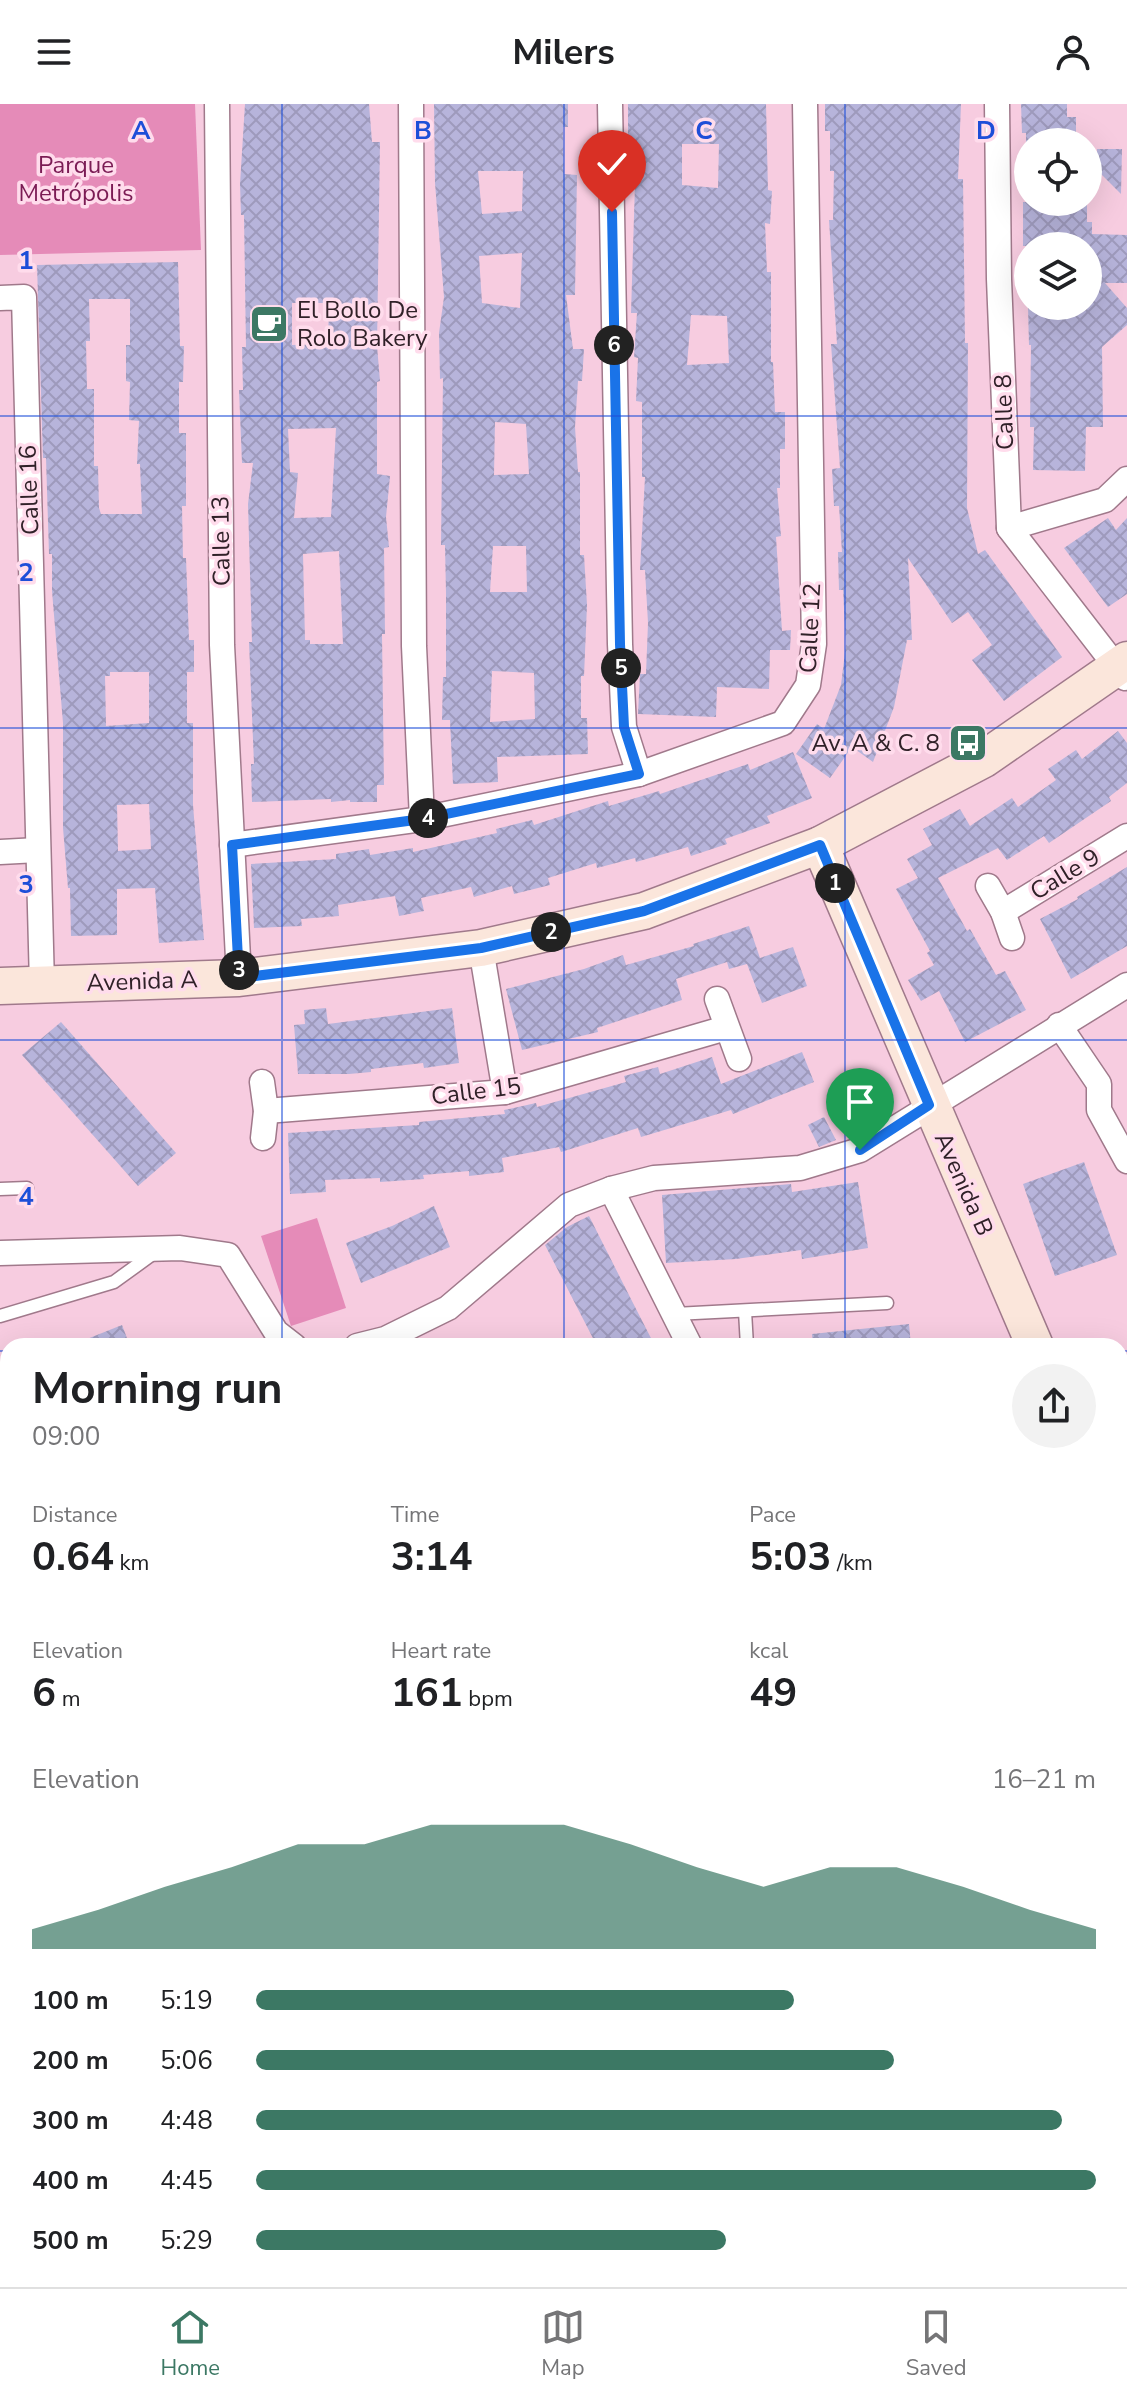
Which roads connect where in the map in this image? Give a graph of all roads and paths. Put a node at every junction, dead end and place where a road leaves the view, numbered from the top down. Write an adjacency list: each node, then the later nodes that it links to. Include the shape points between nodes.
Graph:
1 (217, 104): 13 (street, Calle 13, via 222,645)
2 (411, 104): 11 (street, via 414,646)
3 (610, 104): 10 (street, via 620,644 624,727)
4 (805, 104): 10 (street, Calle 12, via 814,644 808,685 783,723)
5 (997, 104): 8 (street, Calle 8)
6 (0, 298): 15 (street, Calle 16, via 24,297)
7 (1127, 479): 8 (street, via 1105,500)
8 (1009, 528): 9 (street)
9 (1124, 670): 14 (street, Avenida A, via 984,759)
10 (639, 774): 11 (street, Calle 12)
11 (422, 819): 13 (street, Calle 12)
12 (1127, 836): 18 (street, Calle 9)
13 (232, 845): 21 (street, Calle 13)
14 (820, 845): 20 (street, Avenida A, via 644,911); 31 (street, Avenida B)
15 (38, 850): 16 (street); 22 (street)
16 (0, 852)
17 (988, 886): 18 (street)
18 (1003, 912): 19 (street)
19 (1012, 938)
20 (481, 948): 21 (street, Avenida A); 30 (street)
21 (239, 978): 22 (street, Avenida A)
22 (42, 985): 24 (street, Avenida A)
23 (1127, 985): 26 (street)
24 (0, 986)
25 (717, 999): 27 (street)
26 (1059, 1025): 31 (street); 34 (street, via 1099,1084 1099,1110)
27 (726, 1028): 28 (street); 30 (street, Calle 15)
28 (739, 1059)
29 (262, 1082): 32 (street)
30 (505, 1092): 32 (street, Calle 15)
31 (929, 1105): 37 (street, via 860,1150 800,1168 654,1178); 48 (street, Avenida B)
32 (266, 1111): 33 (street)
33 (263, 1138)
34 (1127, 1161)
35 (27, 1188): 36 (lane)
36 (0, 1189)
37 (611, 1189): 42 (street); 45 (street, via 569,1205 448,1308)
38 (160, 1249): 39 (street); 43 (lane, via 114,1282); 44 (street, via 228,1255)
39 (0, 1253)
40 (887, 1303): 41 (lane)
41 (745, 1311): 42 (lane); 47 (lane)
42 (675, 1314): 46 (street)
43 (0, 1316)
44 (284, 1338)
45 (387, 1338)
46 (686, 1338)
47 (747, 1338)
48 (1031, 1338)

